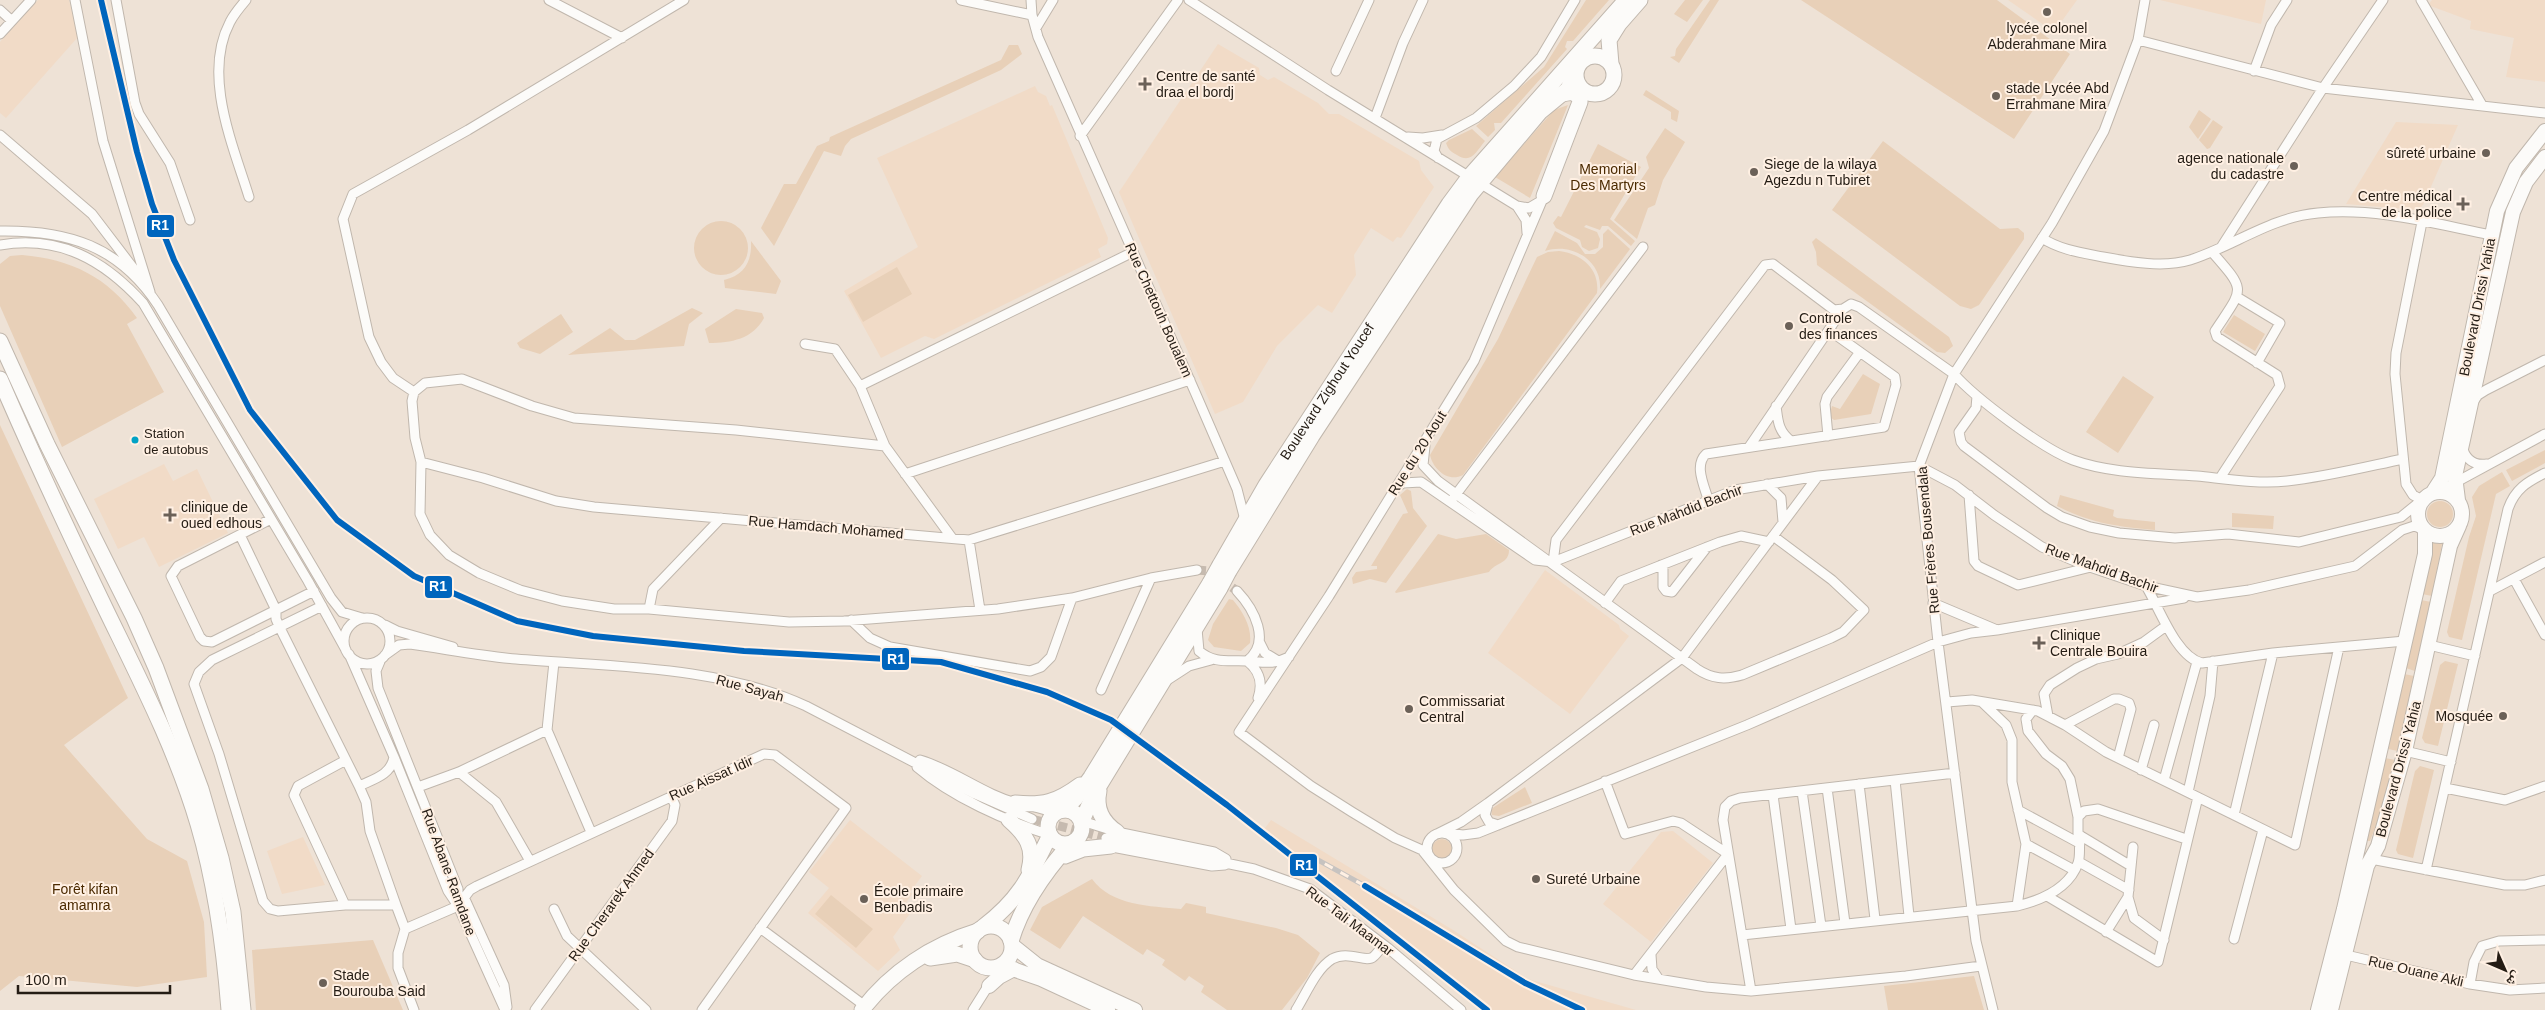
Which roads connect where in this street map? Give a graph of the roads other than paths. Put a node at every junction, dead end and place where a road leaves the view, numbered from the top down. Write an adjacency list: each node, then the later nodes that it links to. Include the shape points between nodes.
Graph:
1 (31, 0): 23 (street)
2 (75, 0): 65 (street, via 103,141)
3 (116, 0): 52 (street, via 135,103 170,163)
4 (246, 0): 50 (street, via 230,22 224,39 220,94)
5 (549, 0): 26 (street)
6 (684, 0): 26 (street)
7 (961, 0): 22 (street)
8 (1031, 0): 22 (street, Rue Chettouh Boualem)
9 (1053, 0): 24 (street)
10 (1178, 0): 45 (street)
11 (1189, 0): 40 (street)
12 (1369, 0): 31 (street)
13 (1423, 0): 40 (street)
14 (1626, 0): 28 (main road, Boulevard Zighout Youcef)
15 (1640, 0): 29 (main road, via 1609,40)
16 (2145, 0): 27 (street, Rue Frères Bousendala)
17 (2287, 0): 32 (street, via 2271,25)
18 (2383, 0): 34 (street)
19 (2421, 0): 37 (street)
20 (1573, 1): 44 (street, via 1550,44 1524,76 1476,118)
21 (0, 10): 23 (street)
22 (1032, 15): 24 (street, Rue Chettouh Boualem)
23 (12, 21): 25 (street)
24 (1036, 28): 45 (street, Rue Chettouh Boualem)
25 (0, 34)
26 (622, 38): 80 (street, via 353,194 342,219 369,337 393,378)
27 (2138, 40): 32 (street); 58 (street, Rue Frères Bousendala, via 2104,130)
28 (1589, 41): 30 (main road, Boulevard Zighout Youcef); 33 (main road, Boulevard Zighout Youcef)
29 (1611, 64): 30 (main road, via 1596,55 1585,58); 35 (main road, via 1614,80)
30 (1578, 66): 33 (main road, via 1568,68); 35 (main road, via 1577,83 1580,88 1592,94); 36 (main road, Boulevard Zighout Youcef)
31 (1336, 71)
32 (2254, 71): 34 (street)
33 (1553, 81): 48 (main road, Boulevard Zighout Youcef)
34 (2323, 88): 37 (street); 60 (street)
35 (1604, 92): 39 (main road)
36 (1562, 94): 39 (main road, via 1573,92 1580,98); 48 (main road, Boulevard Zighout Youcef, via 1540,112)
37 (2482, 105): 38 (street)
38 (2545, 112)
39 (1577, 116): 49 (main road)
40 (1375, 118): 42 (street)
41 (2545, 131): 56 (main road, Boulevard Drissi Yahia, via 2516,168 2498,210)
42 (1398, 133): 44 (street, via 1416,138); 47 (street)
43 (0, 135): 55 (street, via 92,214)
44 (1442, 135): 47 (street, via 1434,144)
45 (1080, 136): 62 (street, Rue Chettouh Boualem)
46 (2545, 157): 74 (main road, Boulevard Drissi Yahia, via 2526,182 2513,212)
47 (1438, 158): 48 (street)
48 (1473, 185): 51 (street); 106 (main road, Boulevard Zighout Youcef, via 1449,204); 130 (main road, Boulevard Zighout Youcef)
49 (1544, 196): 51 (street, via 1534,206); 57 (street, Rue du 20 Aout)
50 (249, 197)
51 (1517, 206): 57 (street, via 1526,220)
52 (190, 220)
53 (2422, 222): 56 (street); 60 (street, via 2367,213 2318,212 2264,227); 91 (street, via 2396,353)
54 (0, 231): 64 (street, via 38,232 70,238 102,250)
55 (110, 235): 64 (street); 65 (street)
56 (2492, 235): 108 (main road, Boulevard Drissi Yahia, via 2442,478)
57 (1527, 238): 86 (street, Rue du 20 Aout, via 1474,361)
58 (2042, 238): 63 (street, via 2053,245 2089,254 2147,262 2188,260); 75 (street, Rue Frères Bousendala)
59 (0, 245): 114 (street, via 37,243 58,246 87,257 127,286 151,315)
60 (2222, 246): 63 (street)
61 (1642, 247): 110 (street)
62 (1133, 252): 77 (street, Rue Chettouh Boualem); 79 (street)
63 (2212, 252): 66 (street, via 2236,280 2239,288)
64 (117, 261): 65 (street)
65 (150, 294): 148 (street, via 331,598 342,612)
66 (2237, 297): 73 (street, via 2215,334); 73 (street, via 2280,323)
67 (1843, 309): 68 (street); 75 (street, via 1847,305 1856,305); 125 (street, via 1834,310 1773,264 1765,264 1556,540)
68 (1829, 330): 71 (street); 82 (street)
69 (0, 342): 290 (main road, via 134,618 201,789 234,912)
70 (805, 344): 79 (street, via 835,349)
71 (1860, 352): 85 (street, via 1827,397); 85 (street, via 1891,374 1896,382 1884,428)
72 (2545, 360): 78 (street)
73 (2257, 363): 101 (street, via 2277,376 2280,386)
74 (2478, 371): 78 (street, via 2480,380); 83 (main road, Boulevard Drissi Yahia)
75 (1954, 374): 81 (street); 96 (street, Rue Frères Bousendala)
76 (0, 379): 289 (main road, via 41,474 157,713 184,780 208,860 219,911)
77 (1190, 380): 92 (street, Rue Chettouh Boualem); 98 (street)
78 (2496, 385): 83 (street, via 2478,395)
79 (860, 386): 89 (street)
80 (414, 392): 89 (street, via 425,383 462,379 574,418 736,430); 93 (street, via 412,405)
81 (1977, 396): 101 (street, via 2059,454 2073,460 2116,469); 108 (street, via 1976,408 1959,432 1964,446 2047,508 2062,517 2101,530 2175,538 2228,534 2299,542 2401,517)
82 (1776, 406): 87 (street, via 1782,434); 90 (street)
83 (2470, 408): 88 (main road, Boulevard Drissi Yahia)
84 (2545, 434): 95 (street)
85 (1828, 436): 87 (street)
86 (1427, 439): 94 (street, Rue du 20 Aout); 110 (street, via 1423,465)
87 (1791, 441): 90 (street)
88 (2461, 445): 95 (street, via 2469,460 2476,464); 103 (main road, Boulevard Drissi Yahia)
89 (885, 446): 98 (street)
90 (1749, 447): 111 (street, via 1702,457 1700,466)
91 (2403, 459): 101 (street, via 2287,481); 108 (street, via 2407,488)
92 (1225, 461): 105 (street, Rue Chettouh Boualem); 122 (street, Rue Hamdach Mohamed)
93 (421, 462): 113 (street, Rue Hamdach Mohamed, via 556,502); 145 (street, via 420,514 430,535 449,555 479,573 520,590 614,609)
94 (1410, 464): 102 (street); 107 (street, Rue du 20 Aout)
95 (2490, 464): 99 (street)
96 (1919, 466): 100 (street, Rue Mahdid Bachir); 109 (street, Rue Mahdid Bachir, via 1955,484); 141 (street, Rue Frères Bousendala)
97 (2545, 473): 138 (street, via 2522,485 2511,500)
98 (905, 474): 120 (street)
99 (2469, 475): 103 (street); 112 (street, via 2462,486)
100 (1818, 476): 104 (street, Rue Mahdid Bachir); 116 (street)
101 (2220, 478)
102 (1416, 480): 107 (street); 110 (street)
103 (2454, 483): 108 (street); 112 (main road, Boulevard Drissi Yahia)
104 (1767, 484): 111 (street, Rue Mahdid Bachir); 116 (street, via 1781,498)
105 (1235, 485): 106 (street, via 1245,495 1252,496); 115 (street, Rue Chettouh Boualem)
106 (1266, 485): 115 (main road, Boulevard Zighout Youcef)
107 (1395, 488): 166 (street, Rue du 20 Aout)
108 (2431, 495): 112 (main road, via 2451,494); 118 (main road, via 2417,515)
109 (1968, 496): 129 (street, Rue Mahdid Bachir, via 2027,539); 129 (street, via 1974,561 1978,566 2018,585)
110 (1454, 498): 125 (street); 125 (street, Rue Mahdid Bachir, via 1535,560)
111 (1708, 499): 125 (street, Rue Mahdid Bachir)
112 (2459, 503): 117 (main road, via 2462,513)
113 (721, 518): 120 (street, Rue Hamdach Mohamed); 145 (street, via 653,589)
114 (271, 519): 119 (street); 136 (street)
115 (1245, 520): 130 (main road, Boulevard Zighout Youcef)
116 (1783, 522): 121 (street)
117 (2459, 526): 118 (main road, via 2443,536 2433,536); 159 (main road, Boulevard Drissi Yahia, via 2450,546)
118 (2424, 530): 139 (street, Rue Mahdid Bachir, via 2414,526 2402,530 2355,566 2249,590); 157 (main road, Boulevard Drissi Yahia, via 2425,554)
119 (240, 535): 146 (street); 146 (street, via 178,566 171,576 204,641 212,642)
120 (952, 538): 122 (street, Rue Hamdach Mohamed)
121 (1771, 539): 123 (street, via 1741,536); 167 (street); 167 (street, via 1832,580 1864,610 1843,632 1832,638 1732,678 1713,677)
122 (969, 540): 147 (street)
123 (1707, 547): 124 (street); 128 (street)
124 (1684, 556): 127 (street); 128 (street, via 1691,559)
125 (1553, 562): 143 (street)
126 (2545, 562): 133 (street)
127 (1661, 565): 128 (street, via 1663,587 1669,592 1675,590); 143 (street, via 1622,581)
128 (1693, 567)
129 (2091, 567): 135 (street, Rue Mahdid Bachir)
130 (1225, 568): 134 (main road, Boulevard Zighout Youcef, bridge)
131 (1197, 570): 132 (street)
132 (1151, 578): 140 (street); 175 (street)
133 (2514, 578): 138 (street); 155 (street)
134 (1215, 585): 153 (main road, Boulevard Zighout Youcef); 179 (main road, Boulevard Zighout Youcef)
135 (2146, 586): 139 (street, Rue Mahdid Bachir); 142 (street)
136 (314, 591): 144 (street); 146 (street)
137 (1237, 591): 156 (street, via 1256,619)
138 (2490, 591): 164 (street)
139 (2197, 597): 142 (street)
140 (1072, 598): 147 (street); 149 (street, via 1051,657 1041,667 1030,671 890,647 870,638)
141 (1933, 602): 154 (street); 158 (street, Rue Frères Bousendala)
142 (2156, 602): 152 (street); 154 (street)
143 (1605, 603): 167 (street)
144 (322, 606): 151 (street); 161 (street)
145 (649, 609): 149 (street, via 789,622)
146 (276, 610): 151 (street)
147 (980, 610): 149 (street)
148 (362, 618): 150 (street, via 372,618); 161 (street, via 347,630 344,640)
149 (851, 620)
150 (384, 624): 162 (street, Rue Sayah); 165 (street, via 390,642)
151 (279, 626): 189 (street); 254 (street, via 212,660 199,672 194,684 263,901 270,909 278,911)
152 (2166, 626): 173 (street); 181 (street, via 2144,642 2090,662 2050,685 2044,694)
153 (1197, 627): 168 (street, via 1199,651); 174 (main road, Boulevard Zighout Youcef)
154 (1998, 630): 158 (street)
155 (2545, 634)
156 (1259, 641): 169 (street, via 1255,653); 172 (street, via 1265,653)
157 (2405, 641): 160 (street); 302 (main road, Boulevard Drissi Yahia)
158 (1938, 642): 176 (street, Rue Frères Bousendala); 199 (street, via 1746,725)
159 (2429, 645): 164 (street); 185 (main road, Boulevard Drissi Yahia)
160 (2339, 647): 163 (street); 222 (street, via 2295,845)
161 (348, 652): 165 (street, via 362,663 372,663); 187 (street)
162 (470, 653): 165 (street, Rue Sayah, via 410,644 400,645); 171 (street, Rue Sayah)
163 (2273, 653): 170 (street); 215 (street)
164 (2475, 656): 190 (street)
165 (383, 657): 203 (street, Rue Abane Ramdane, via 375,676)
166 (1289, 657): 172 (street); 178 (street, Rue du 20 Aout)
167 (1682, 658): 212 (street)
168 (1211, 660): 169 (street); 174 (street, via 1183,669)
169 (1247, 661): 172 (street, via 1263,664); 178 (street, via 1260,676)
170 (2213, 661): 173 (street); 207 (street, via 2210,696)
171 (554, 662): 184 (street); 186 (street, Rue Sayah, via 680,673 760,688 806,706)
172 (1280, 662)
173 (2197, 662): 197 (street)
174 (1161, 686): 179 (main road, Boulevard Zighout Youcef)
175 (1100, 690)
176 (1947, 702): 177 (street, via 1972,700); 193 (street, Rue Frères Bousendala)
177 (1983, 703): 180 (street); 214 (street, via 2006,725 2012,740 2012,782)
178 (1256, 706): 232 (street, Rue du 20 Aout, via 1240,729 1241,735 1336,802 1394,838)
179 (1141, 707): 198 (main road, Boulevard Zighout Youcef)
180 (2033, 710): 181 (street); 216 (street, via 2026,719 2028,731 2046,754 2066,770)
181 (2048, 716): 182 (street)
182 (2066, 725): 188 (street); 188 (street, via 2106,702 2119,699 2129,703 2131,709)
183 (2154, 725): 191 (street)
184 (547, 730): 192 (street); 223 (street)
185 (2405, 752): 190 (street); 239 (main road, Boulevard Drissi Yahia, via 2378,846)
186 (902, 755): 211 (street, via 935,764 978,788); 217 (street, Rue Sayah, via 1005,809); 218 (street, via 928,777)
187 (394, 756): 194 (street, via 393,764); 195 (street)
188 (2118, 758): 191 (street)
189 (346, 760): 201 (street); 254 (street, via 298,786 294,795)
190 (2451, 762): 205 (street)
191 (2141, 770): 197 (street)
192 (459, 772): 203 (street); 240 (street, via 496,802)
193 (1955, 773): 196 (street); 259 (street, Rue Frères Bousendala)
194 (382, 776): 195 (street); 201 (street)
195 (403, 780): 256 (street, via 448,891)
196 (1895, 780): 200 (street); 260 (street)
197 (2164, 780): 207 (street)
198 (1096, 781): 211 (main road, via 1039,805); 213 (main road, Boulevard Zighout Youcef); 219 (main road, Boulevard Zighout Youcef); 229 (main road, via 1100,815 1109,827)
199 (1605, 781): 221 (street); 237 (street, via 1625,834 1673,821)
200 (1859, 784): 204 (street); 261 (street)
201 (359, 786): 255 (street, via 366,802 370,831)
202 (2545, 786): 205 (street, via 2505,800)
203 (418, 787): 250 (street, Rue Abane Ramdane)
204 (1827, 788): 206 (street); 262 (street)
205 (2445, 788): 246 (street)
206 (1802, 792): 208 (street); 263 (street)
207 (2188, 792): 210 (street)
208 (1774, 795): 237 (street, via 1740,798 1725,807 1723,820); 267 (street)
209 (671, 796): 223 (street, Rue Aissat Idir); 264 (street, Rue Aissat Idir, via 769,753 846,808); 275 (street, Rue Cherarek Ahmed, via 675,805 672,821)
210 (2198, 797): 215 (street); 231 (street)
211 (1015, 803): 213 (street, via 1049,811)
212 (1488, 803): 220 (street); 221 (street, via 1484,815 1489,822)
213 (1064, 810): 219 (main road, via 1075,813); 226 (main road, via 1050,819)
214 (2018, 810): 230 (street); 234 (street)
215 (2234, 815): 222 (street)
216 (2078, 817): 230 (street); 231 (street, via 2084,811 2098,809)
217 (1032, 819)
218 (1009, 820): 226 (street); 247 (main road, via 1025,836 1030,847)
219 (1082, 822): 229 (street); 233 (main road, via 1082,833)
220 (1459, 823): 227 (street); 228 (street, via 1455,830)
221 (1498, 825): 225 (street)
222 (2263, 830): 270 (street)
223 (591, 832): 240 (street, Rue Aissat Idir)
224 (1447, 833): 227 (street); 228 (street); 236 (street, via 1455,840)
225 (1478, 833): 228 (street); 236 (street)
226 (1050, 835): 233 (main road, via 1056,842); 247 (main road)
227 (1434, 835): 232 (street); 238 (street, via 1427,850)
228 (1463, 835)
229 (1111, 839): 233 (street); 242 (street, via 1212,866); 242 (street, via 1214,852); 243 (main road, via 1073,852)
230 (2080, 839): 244 (street); 245 (street)
231 (2186, 839): 271 (street)
232 (1408, 843): 238 (street)
233 (1070, 844): 243 (main road)
234 (2026, 844): 244 (street); 257 (street)
235 (2133, 847): 245 (street)
236 (1458, 850): 241 (street)
237 (1728, 854): 269 (street); 276 (street)
238 (1431, 859): 241 (street, via 1440,864); 249 (street)
239 (2371, 859): 246 (street); 277 (main road, Boulevard Drissi Yahia)
240 (530, 861): 251 (street, Rue Aissat Idir)
241 (1450, 862): 249 (street, via 1446,874)
242 (1235, 864): 274 (street, Rue Tali Maamar, via 1310,889)
243 (1051, 865): 273 (main road, via 1023,909)
244 (2076, 866): 252 (street); 253 (street, via 2061,886)
245 (2131, 866): 252 (street)
246 (2426, 870): 248 (street, via 2505,885 2525,886)
247 (1029, 877): 266 (main road, via 1012,903)
248 (2545, 880)
249 (1448, 883): 282 (street, via 1511,945)
250 (458, 889): 251 (street); 256 (street, Rue Abane Ramdane)
251 (467, 893): 256 (street); 292 (street, via 504,985)
252 (2128, 893): 268 (street); 271 (street, via 2134,918)
253 (2046, 896): 257 (street); 268 (street)
254 (345, 905): 255 (street)
255 (396, 905): 265 (street)
256 (458, 906): 265 (street); 292 (street, Rue Abane Ramdane)
257 (2017, 906): 259 (street)
258 (554, 909): 275 (street, via 567,936)
259 (1973, 910): 260 (street); 280 (street, Rue Frères Bousendala)
260 (1909, 916): 261 (street)
261 (1876, 919): 262 (street)
262 (1845, 923): 263 (street)
263 (1821, 926): 267 (street)
264 (760, 928): 288 (street); 295 (street, Rue Aissat Idir)
265 (405, 929): 291 (street, via 398,953 398,968)
266 (980, 929): 273 (main road, via 1000,928); 278 (main road, via 970,948); 279 (main road)
267 (1791, 929): 269 (street)
268 (2106, 932): 271 (street, via 2158,962)
269 (1742, 935): 287 (street)
270 (2234, 939)
271 (2164, 940)
272 (2545, 940): 284 (street, via 2499,941 2482,946 2474,962)
273 (1012, 943): 281 (main road); 298 (main road, via 1037,965)
274 (1384, 945): 299 (street, via 1367,960 1352,954 1333,959 1320,972); 300 (street, Rue Tali Maamar)
275 (581, 947): 293 (street, Rue Cherarek Ahmed); 294 (street)
276 (1651, 955): 282 (street); 283 (street, via 1652,969)
277 (2346, 955): 284 (street, Rue Ouane Akli); 303 (main road, Boulevard Drissi Yahia)
278 (976, 960): 279 (main road, via 957,954); 281 (main road, via 986,967)
279 (909, 964): 288 (main road, via 886,981)
280 (1981, 966): 287 (street); 301 (street, Rue Frères Bousendala)
281 (1005, 967): 285 (main road); 297 (main road, via 1041,979)
282 (1634, 975): 283 (street)
283 (1658, 978): 287 (street, via 1706,987)
284 (2470, 984): 286 (street, Rue Ouane Akli, via 2510,990)
285 (989, 986): 296 (street)
286 (2545, 988)
287 (1751, 990)
288 (864, 1008)
289 (229, 1010)
290 (243, 1010)
291 (414, 1010)
292 (506, 1010)
293 (535, 1010)
294 (646, 1010)
295 (702, 1010)
296 (973, 1010)
297 (1108, 1010)
298 (1134, 1010)
299 (1296, 1010)
300 (1461, 1010)
301 (1993, 1010)
302 (2318, 1010)
303 (2331, 1010)

